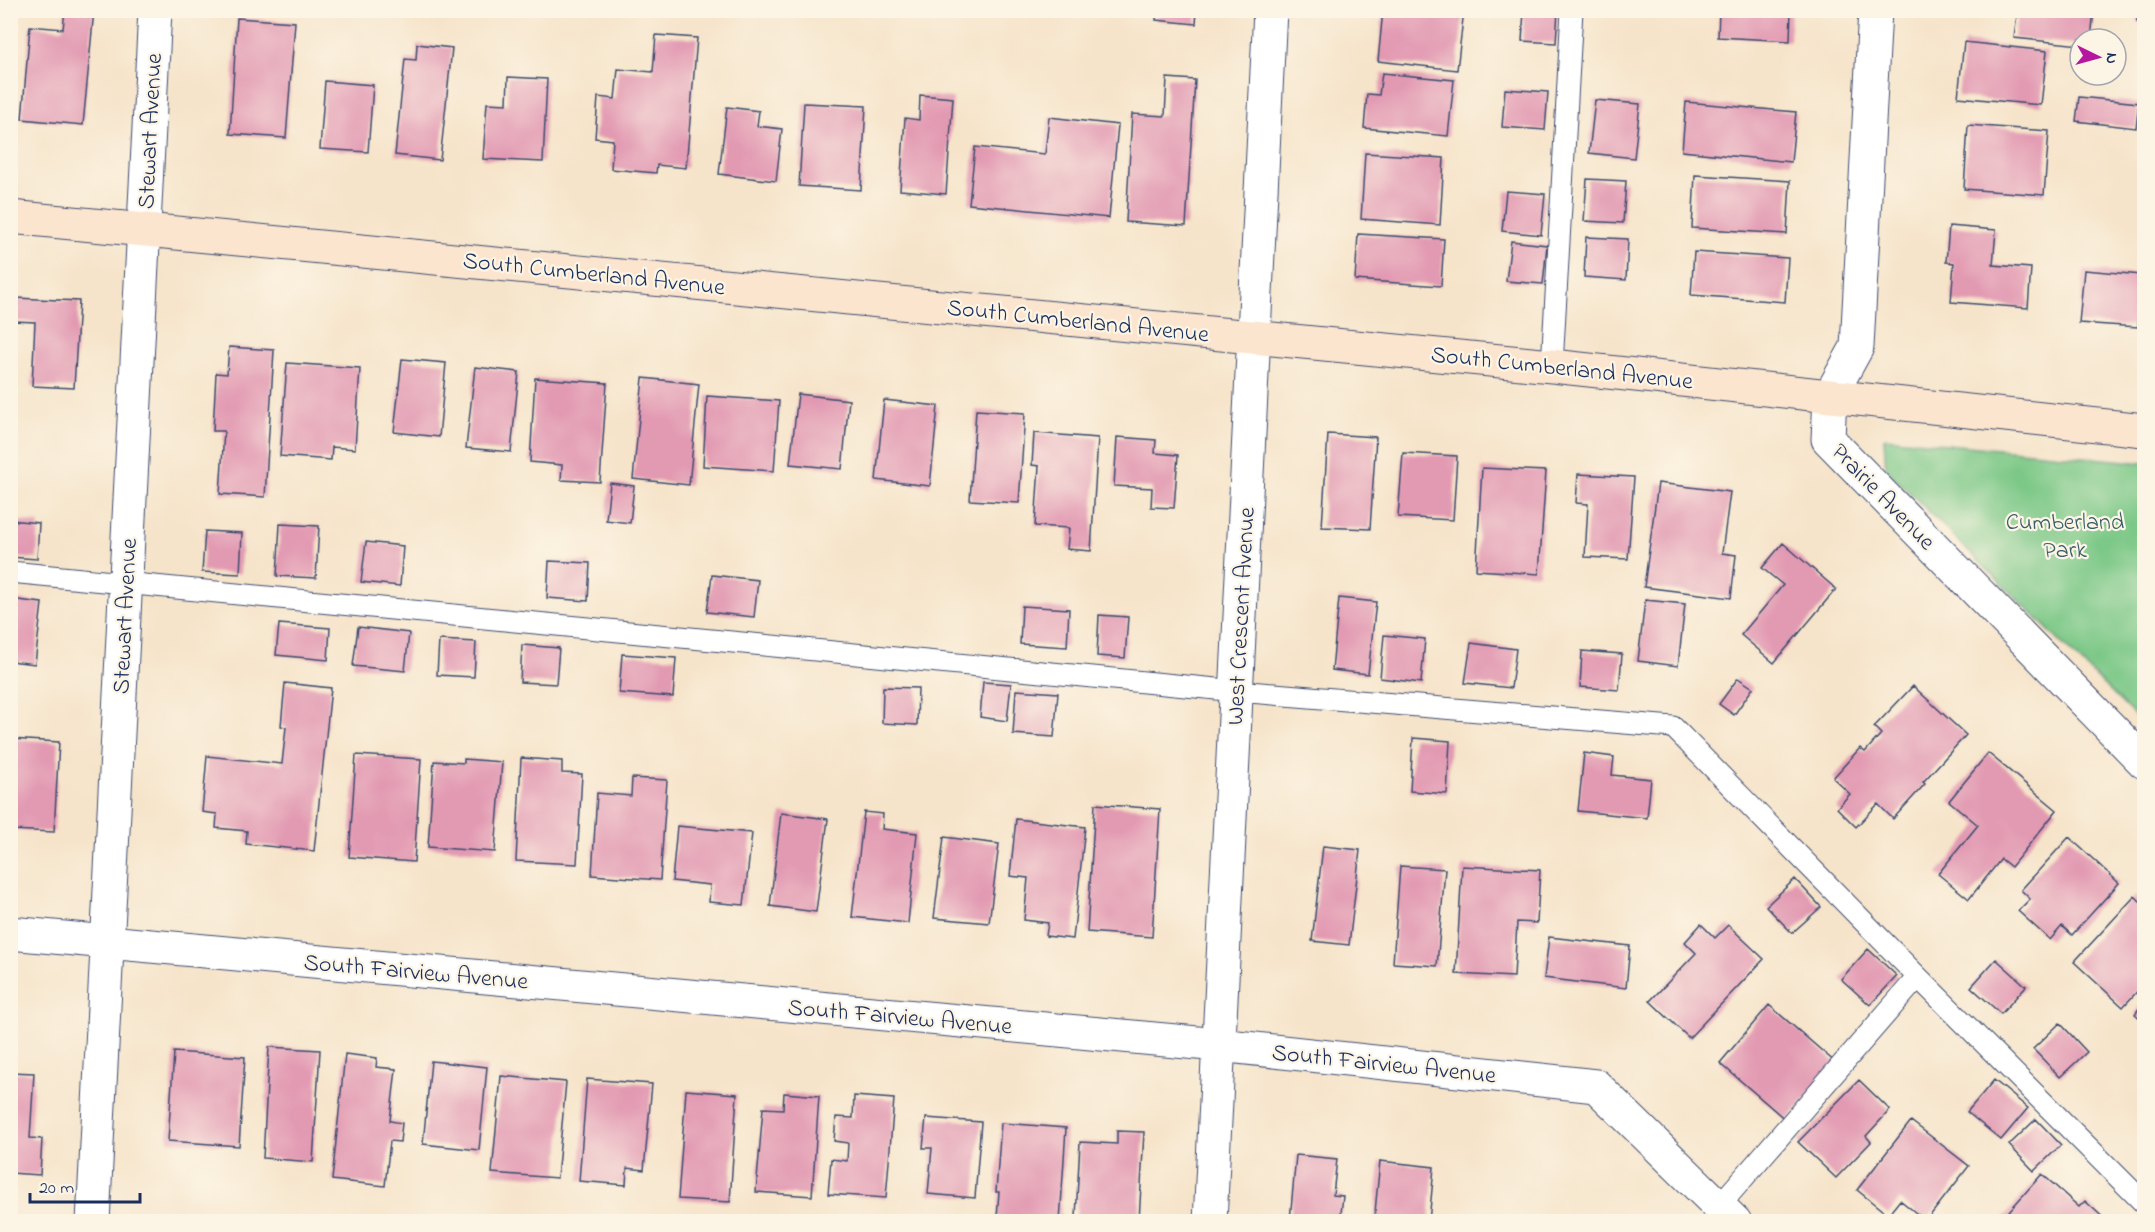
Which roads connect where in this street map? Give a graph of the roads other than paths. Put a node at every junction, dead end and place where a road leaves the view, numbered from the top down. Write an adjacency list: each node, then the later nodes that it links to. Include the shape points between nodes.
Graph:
1 (155, 10): 6 (street, Stewart Avenue)
2 (1270, 10): 7 (street, West Crescent Avenue)
3 (1572, 10): 8 (lane)
4 (1875, 10): 9 (street, Prairie Avenue, via 1857,346)
5 (10, 217): 6 (street, South Cumberland Avenue)
6 (144, 230): 7 (street, South Cumberland Avenue); 12 (street, Stewart Avenue)
7 (1253, 337): 8 (street, South Cumberland Avenue); 13 (street, West Crescent Avenue)
8 (1552, 366): 9 (street, South Cumberland Avenue)
9 (1830, 396): 10 (street, South Cumberland Avenue); 14 (street, Prairie Avenue, via 1828,439)
10 (2145, 430)
11 (10, 572): 12 (lane)
12 (126, 583): 13 (lane); 16 (street, Stewart Avenue)
13 (1237, 691): 17 (lane, via 1672,727); 18 (street, West Crescent Avenue)
14 (2145, 762)
15 (10, 933): 16 (street, South Fairview Avenue)
16 (107, 943): 18 (street, South Fairview Avenue); 21 (street, Stewart Avenue)
17 (1918, 977): 19 (lane); 20 (lane)
18 (1219, 1045): 20 (street, South Fairview Avenue, via 1596,1086); 22 (street, West Crescent Avenue)
19 (2145, 1203)
20 (1727, 1214)
21 (93, 1221)
22 (1210, 1221)

